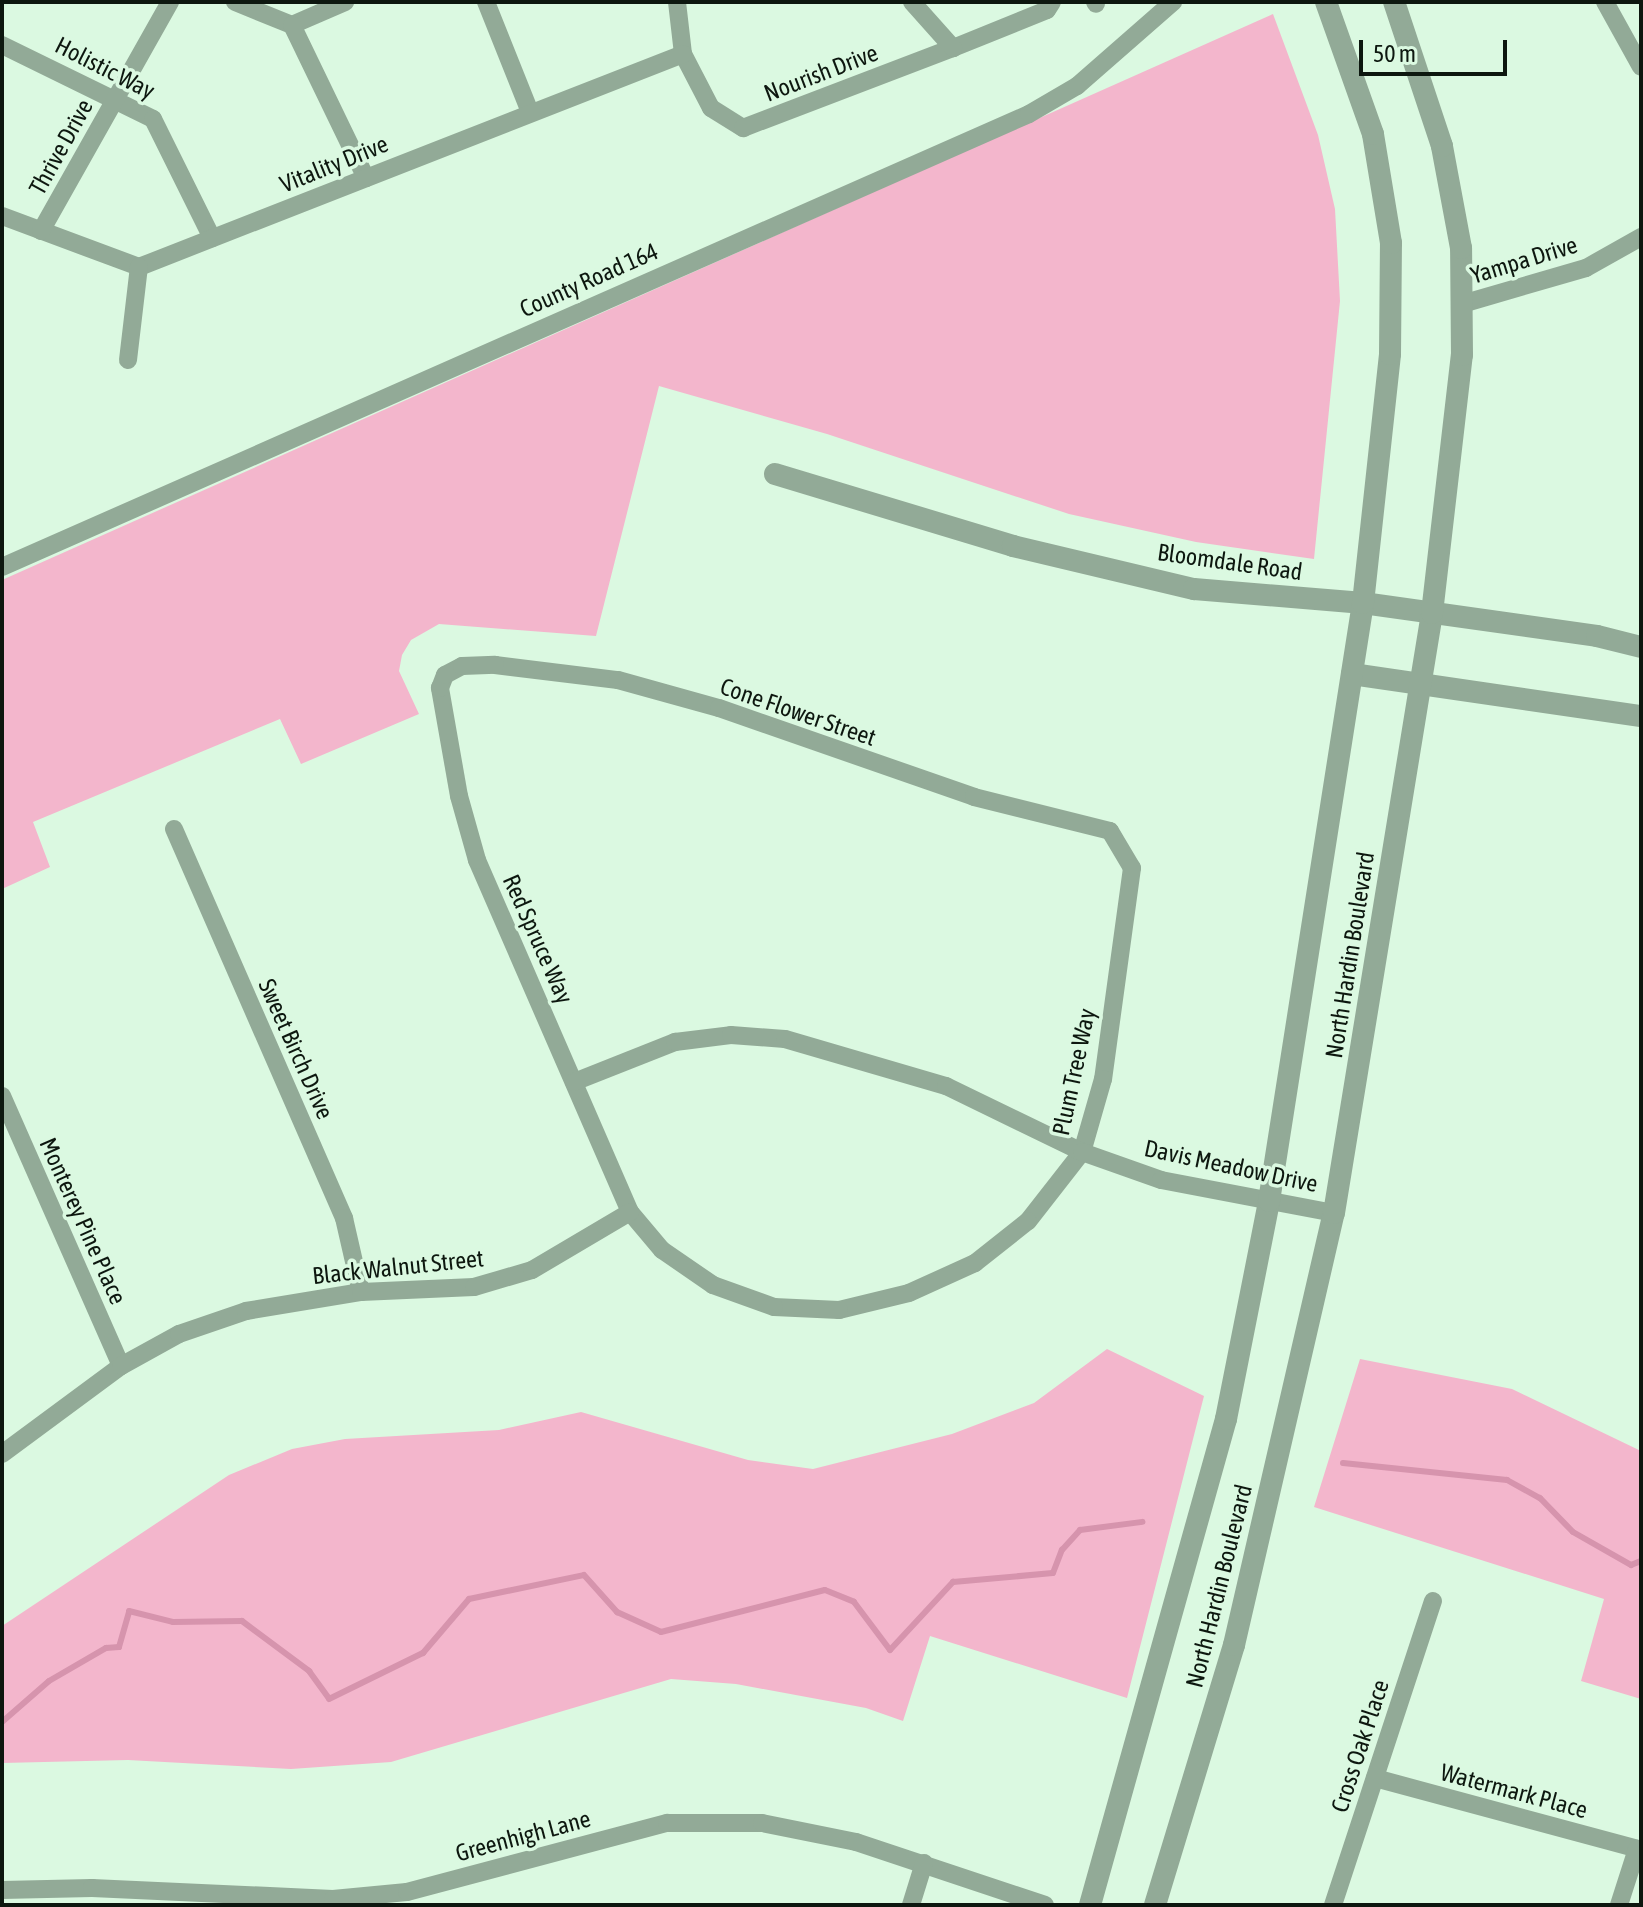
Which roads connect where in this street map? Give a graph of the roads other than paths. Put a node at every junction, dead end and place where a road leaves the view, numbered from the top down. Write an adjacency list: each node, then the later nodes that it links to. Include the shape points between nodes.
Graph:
1 (170, 2): 17 (street, Thrive Drive)
2 (235, 2): 12 (street)
3 (345, 2): 12 (street)
4 (486, 2): 18 (street)
5 (677, 2): 15 (street, Nourish Drive)
6 (912, 2): 14 (street)
7 (1052, 2): 14 (street, Nourish Drive, via 1047,10)
8 (1173, 2): 28 (street, County Road 164, via 1077,86 1029,114)
9 (1326, 2): 29 (street, North Hardin Boulevard, via 1373,134 1391,243 1390,354)
10 (1394, 2): 25 (street, North Hardin Boulevard, via 1442,146 1461,248)
11 (1605, 2): 16 (street)
12 (292, 25): 19 (street)
13 (2, 45): 17 (street, Holistic Way)
14 (953, 48): 15 (street, Nourish Drive, via 743,128 711,108)
15 (683, 54): 18 (street, Vitality Drive)
16 (1641, 67)
17 (116, 98): 21 (street, Thrive Drive); 23 (street, Holistic Way, via 153,119)
18 (530, 112): 19 (street, Vitality Drive)
19 (366, 178): 23 (street, Vitality Drive)
20 (2, 216): 21 (street)
21 (41, 231): 24 (street)
22 (1641, 237): 25 (street, Yampa Drive, via 1586,268)
23 (212, 238): 24 (street, Vitality Drive)
24 (139, 267): 26 (street)
25 (1462, 304): 30 (street, North Hardin Boulevard, via 1462,355)
26 (128, 360)
27 (775, 474): 29 (street, Bloomdale Road, via 1013,546 1194,589)
28 (2, 567)
29 (1363, 603): 30 (street, Bloomdale Road); 32 (street, North Hardin Boulevard)
30 (1432, 613): 31 (street, Bloomdale Road); 34 (street, North Hardin Boulevard)
31 (1641, 647)
32 (1352, 674): 34 (street); 41 (street, North Hardin Boulevard)
33 (445, 675): 37 (street, Cone Flower Street, via 462,666 495,665 618,680 719,708 974,797 1110,831); 38 (street, Red Spruce Way, via 441,702 477,860)
34 (1421, 683): 35 (street); 43 (street, North Hardin Boulevard)
35 (1641, 716)
36 (174, 829): 44 (street, Sweet Birch Drive, via 344,1218)
37 (1125, 848): 40 (street, Plum Tree Way, via 1132,868 1103,1079)
38 (574, 1082): 40 (street, Davis Meadow Drive, via 675,1042 731,1035 785,1039 946,1086); 42 (street, Red Spruce Way)
39 (2, 1096): 45 (street, Monterey Pine Place)
40 (1082, 1152): 41 (street, Davis Meadow Drive, via 1161,1180); 42 (street, Plum Tree Way, via 1028,1221 975,1263 909,1293 839,1310 774,1307 713,1285 662,1250)
41 (1269, 1201): 43 (street, Davis Meadow Drive); 56 (street, North Hardin Boulevard, via 1226,1419)
42 (630, 1212): 44 (street, Black Walnut Street, via 532,1270 503,1279 474,1287)
43 (1334, 1213): 57 (street, North Hardin Boulevard, via 1234,1645)
44 (361, 1292): 45 (street, Black Walnut Street, via 246,1311 179,1334)
45 (121, 1366): 46 (street, Black Walnut Street)
46 (2, 1454)
47 (1433, 1601): 48 (street, Cross Oak Place)
48 (1375, 1778): 49 (street, Watermark Place); 58 (street, Cross Oak Place)
49 (1639, 1850): 59 (street)
50 (924, 1863): 53 (street, Greenhigh Lane, via 856,1842 762,1823 667,1823); 54 (street); 55 (street, Greenhigh Lane)
51 (2, 1890): 52 (street, Greenhigh Lane)
52 (93, 1896): 53 (street, Greenhigh Lane)
53 (409, 1898)
54 (911, 1905)
55 (1045, 1905)
56 (1090, 1905)
57 (1155, 1905)
58 (1333, 1905)
59 (1619, 1905)

